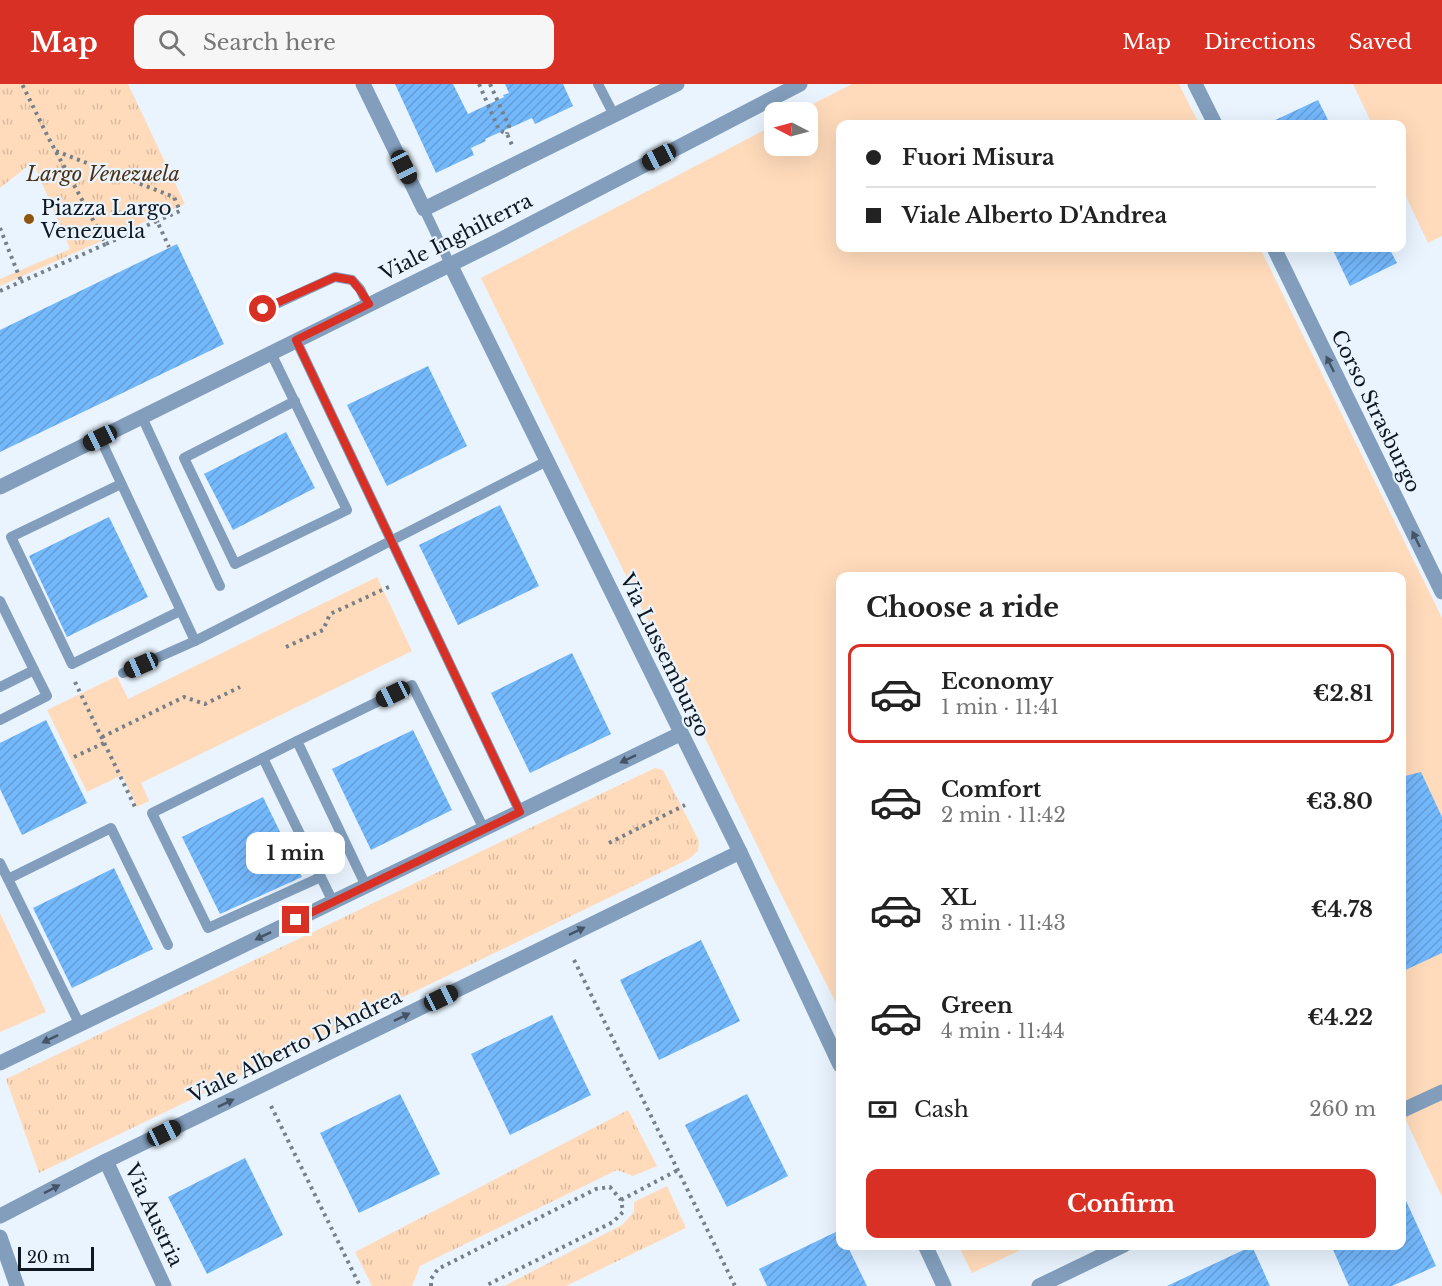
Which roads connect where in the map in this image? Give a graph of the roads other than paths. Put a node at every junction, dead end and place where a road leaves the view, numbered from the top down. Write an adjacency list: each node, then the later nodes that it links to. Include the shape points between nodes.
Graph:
1 (363, 84): 8 (street)
2 (598, 84): 6 (lane)
3 (677, 84): 6 (street)
4 (800, 84): 10 (street, Viale Inghilterra)
5 (1195, 84): 7 (street)
6 (614, 115): 8 (street)
7 (1213, 120)
8 (424, 209): 10 (lane)
9 (1276, 252): 23 (street, Corso Strasburgo, one-way to 9)
10 (450, 264): 11 (street, Viale Inghilterra); 18 (street, Via Lussemburgo)
11 (369, 304): 12 (lane, via 352,280 335,277); 13 (street, Viale Inghilterra)
12 (263, 309)
13 (296, 340): 14 (street, Viale Inghilterra); 21 (lane)
14 (271, 353): 15 (lane); 16 (street, Viale Inghilterra)
15 (295, 401): 15 (lane, via 347,510 235,564 184,458)
16 (142, 417): 17 (street, Viale Inghilterra); 22 (lane)
17 (100, 438): 19 (lane); 20 (street, Viale Inghilterra)
18 (547, 461): 21 (lane); 31 (street, Via Lussemburgo)
19 (121, 484): 25 (lane); 25 (lane, via 11,537 72,664)
20 (0, 487)
21 (392, 540): 26 (lane); 34 (lane)
22 (220, 586)
23 (1442, 592)
24 (0, 601): 27 (lane)
25 (180, 611): 26 (lane)
26 (195, 641): 28 (lane)
27 (34, 670): 29 (lane); 30 (lane, via 47,696)
28 (123, 673)
29 (0, 687)
30 (0, 720)
31 (680, 734): 34 (street, one-way to 34); 36 (street, Via Lussemburgo)
32 (297, 741): 33 (lane); 35 (lane, via 412,684); 40 (lane)
33 (263, 758): 38 (lane); 38 (lane, via 152,813 208,927)
34 (520, 812): 35 (street)
35 (484, 829): 40 (street)
36 (740, 852): 44 (street, Via Lussemburgo); 48 (street, Viale Alberto D'Andrea, one-way to 36)
37 (0, 863): 39 (lane)
38 (321, 877): 41 (lane)
39 (8, 879): 42 (lane, via 111,828); 43 (lane)
40 (366, 886): 41 (street)
41 (333, 902): 43 (street, one-way to 43)
42 (168, 945)
43 (80, 1025): 45 (street, one-way to 45)
44 (836, 1056)
45 (0, 1063)
46 (1442, 1092): 47 (street)
47 (1406, 1110)
48 (106, 1161): 49 (street, Viale Alberto D'Andrea, one-way to 48); 54 (street, Via Austria)
49 (0, 1216)
50 (0, 1237): 53 (street)
51 (927, 1250): 55 (street)
52 (1114, 1250): 56 (street)
53 (17, 1286)
54 (164, 1286)
55 (944, 1286)
56 (1039, 1286)

